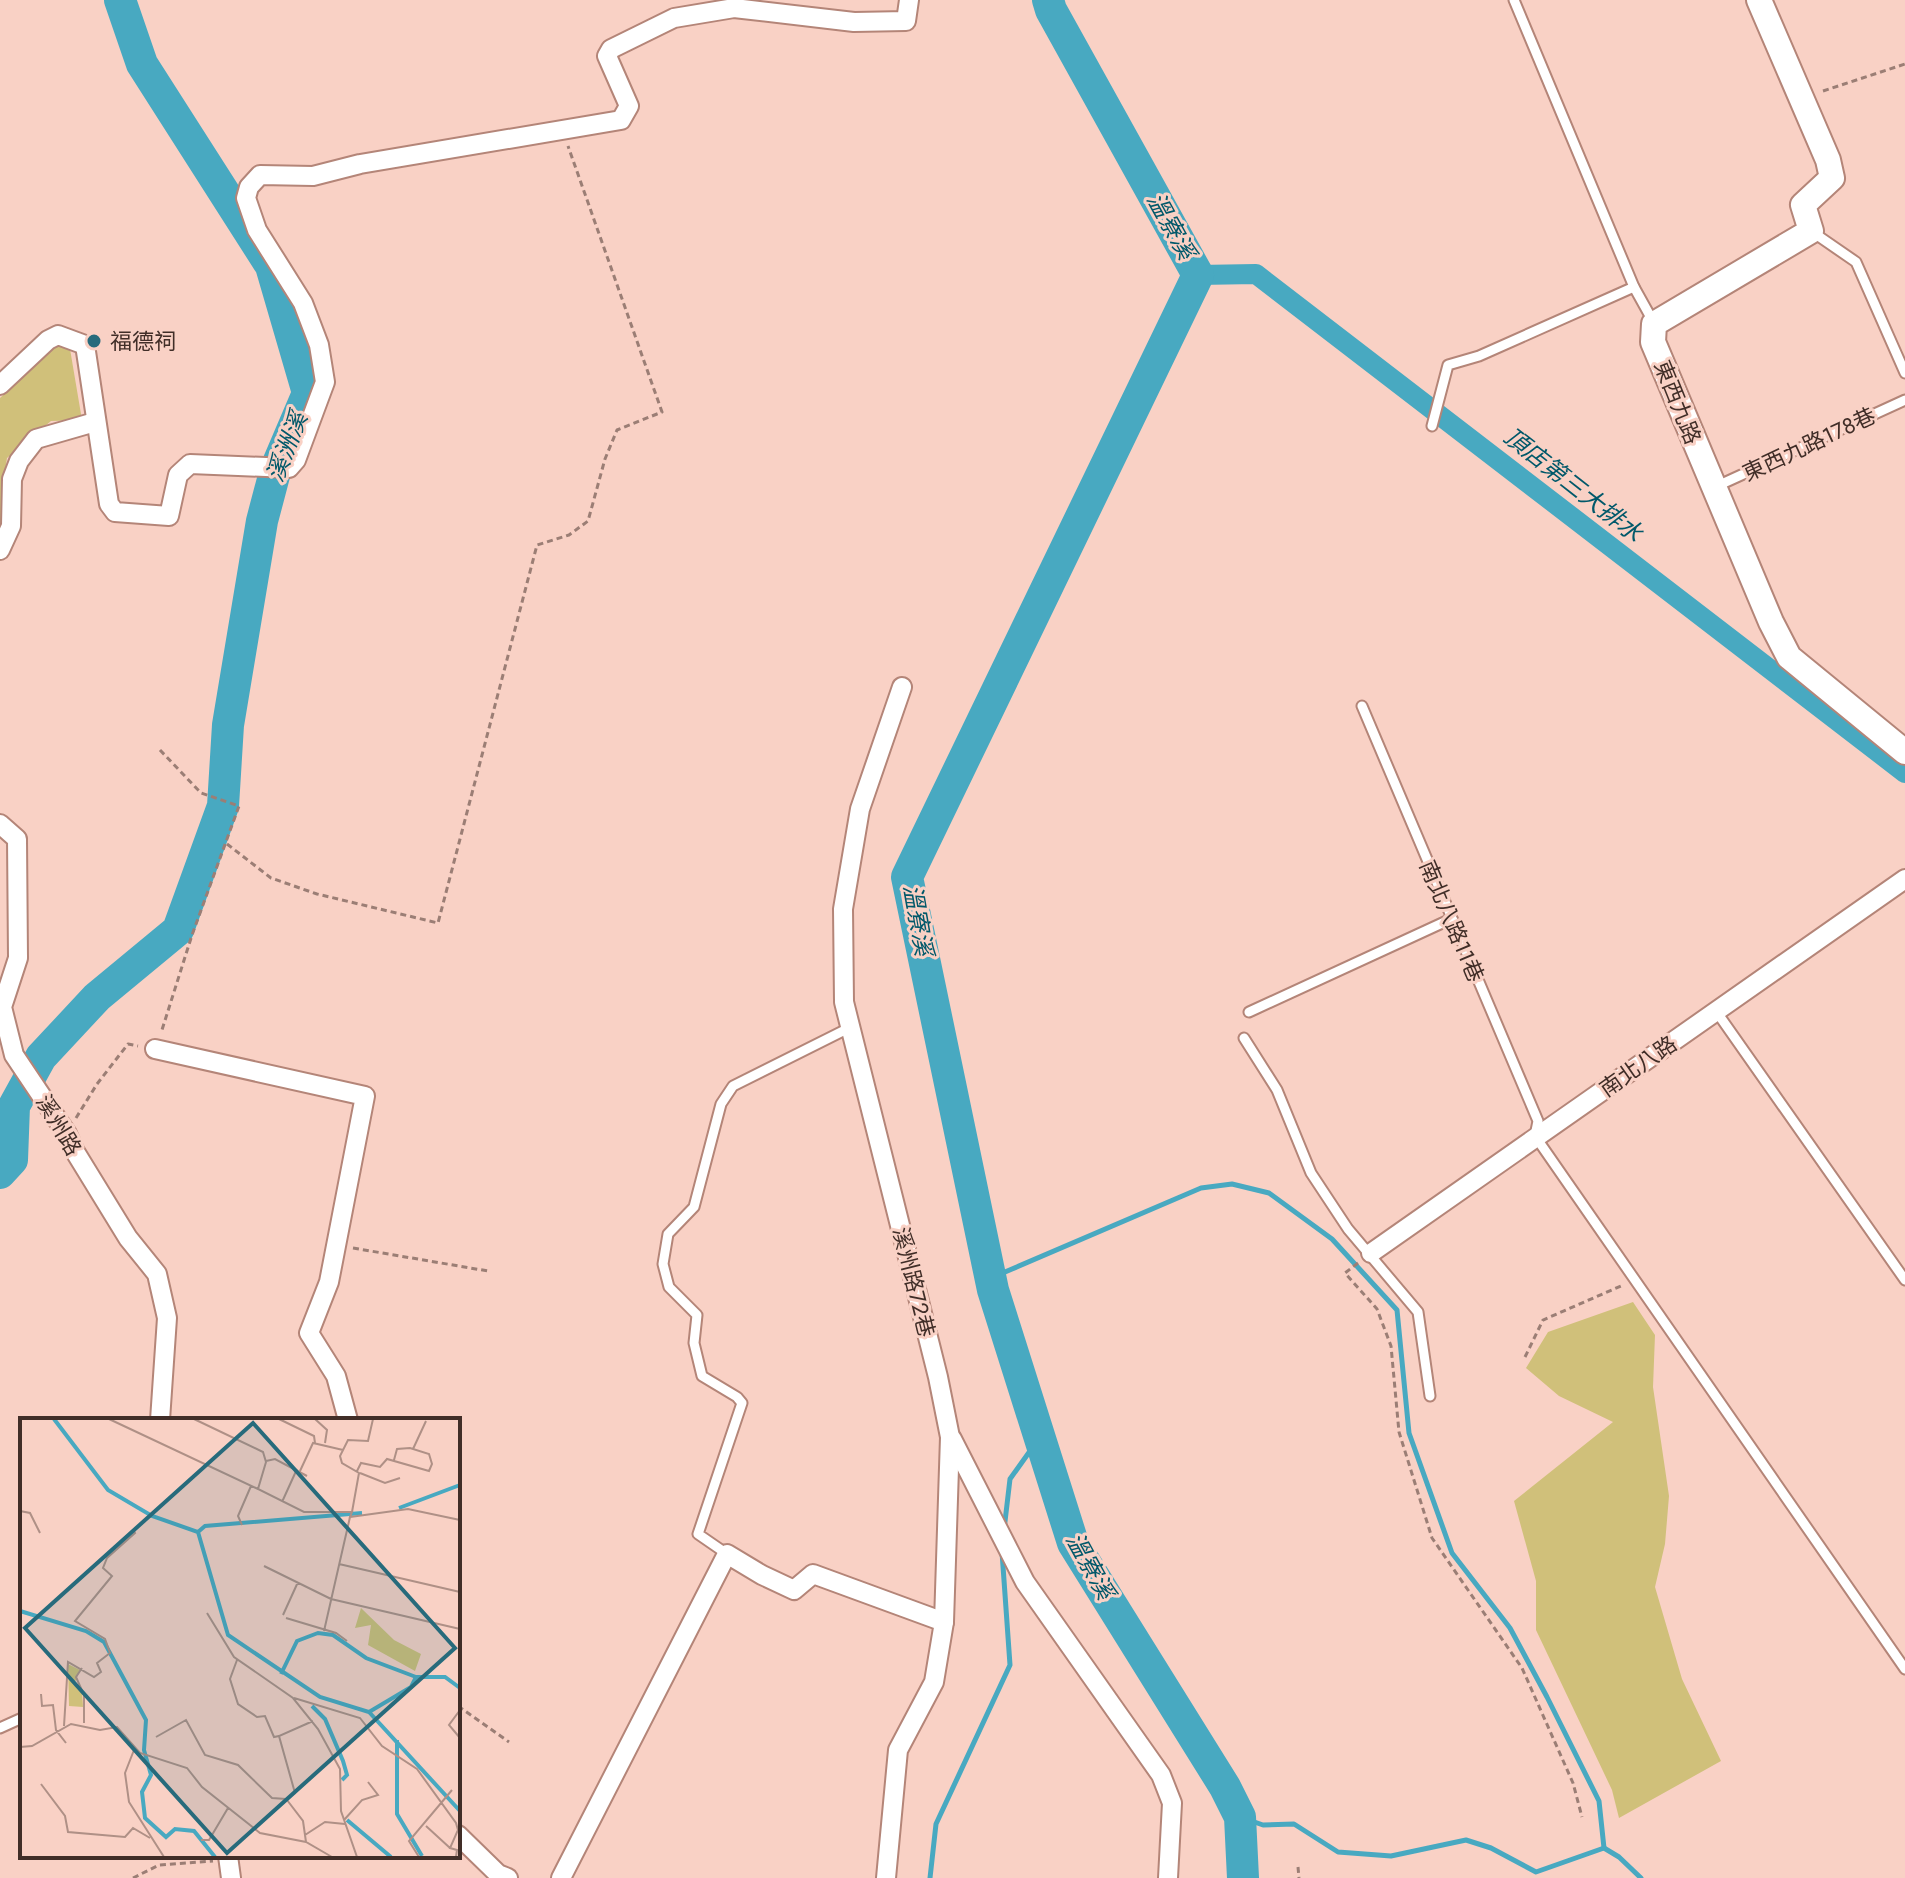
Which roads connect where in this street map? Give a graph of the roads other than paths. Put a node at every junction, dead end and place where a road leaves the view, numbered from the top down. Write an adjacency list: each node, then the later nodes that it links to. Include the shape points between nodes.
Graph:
1 (909, 0): 10 (street, via 906,21 854,22 734,8 674,18 611,49 607,56 629,106 621,120 313,176 260,175 246,198 257,230 303,303 319,345 325,382 296,460 289,468 190,464 178,475 169,516 115,512 109,504)
2 (1514, 0): 5 (lane)
3 (1759, 0): 4 (street, via 1828,160 1832,178 1803,205)
4 (1811, 231): 6 (street); 7 (lane, via 1856,262)
5 (1634, 287): 6 (lane); 11 (lane, via 1448,365)
6 (1654, 324): 13 (street, 東西九路, via 1653,342)
7 (1905, 373)
8 (0, 385): 10 (street, via 48,340 58,335 70,338 85,345)
9 (1905, 400): 13 (lane, 東西九路178巷)
10 (95, 422): 12 (street, via 36,439)
11 (1432, 426)
12 (6, 472): 14 (street, via 11,526)
13 (1713, 488): 17 (street, 東西九路, via 1789,657)
14 (0, 550)
15 (902, 687): 24 (street, 溪州路72巷, via 860,809 843,909)
16 (1362, 706): 20 (lane, 南北八路11巷)
17 (1905, 752)
18 (0, 824): 21 (street, 溪州路, via 17,839 18,958)
19 (1905, 879): 22 (street, 南北八路)
20 (1451, 919): 23 (lane); 27 (lane, 南北八路11巷, via 1538,1121)
21 (1, 1008): 31 (street, 溪州路, via 14,1055 128,1238 157,1274 167,1318)
22 (1716, 1011): 27 (street, 南北八路); 29 (lane)
23 (1249, 1012)
24 (849, 1028): 33 (street, 溪州路72巷); 34 (lane, via 733,1086 721,1104 694,1207 668,1234 663,1264 669,1287 697,1315 694,1343 702,1376 742,1403 698,1534)
25 (1244, 1038): 28 (lane, via 1277,1090 1311,1173)
26 (155, 1049): 32 (street, via 365,1096 329,1282 309,1333 336,1376)
27 (1535, 1136): 28 (street, 南北八路); 36 (lane)
28 (1371, 1253): 30 (lane, via 1418,1312)
29 (1905, 1280)
30 (1430, 1396)
31 (160, 1418)
32 (347, 1418)
33 (950, 1437): 35 (street, 溪州路72巷); 43 (street, via 1025,1582 1161,1775 1172,1803)
34 (727, 1554): 35 (street, via 794,1590 813,1574); 41 (street)
35 (944, 1622): 42 (street, 溪州路72巷, via 934,1682 898,1750)
36 (1905, 1669)
37 (20, 1719): 38 (lane)
38 (0, 1728)
39 (460, 1837): 40 (street)
40 (501, 1877)
41 (561, 1878)
42 (886, 1878)
43 (1168, 1878)

